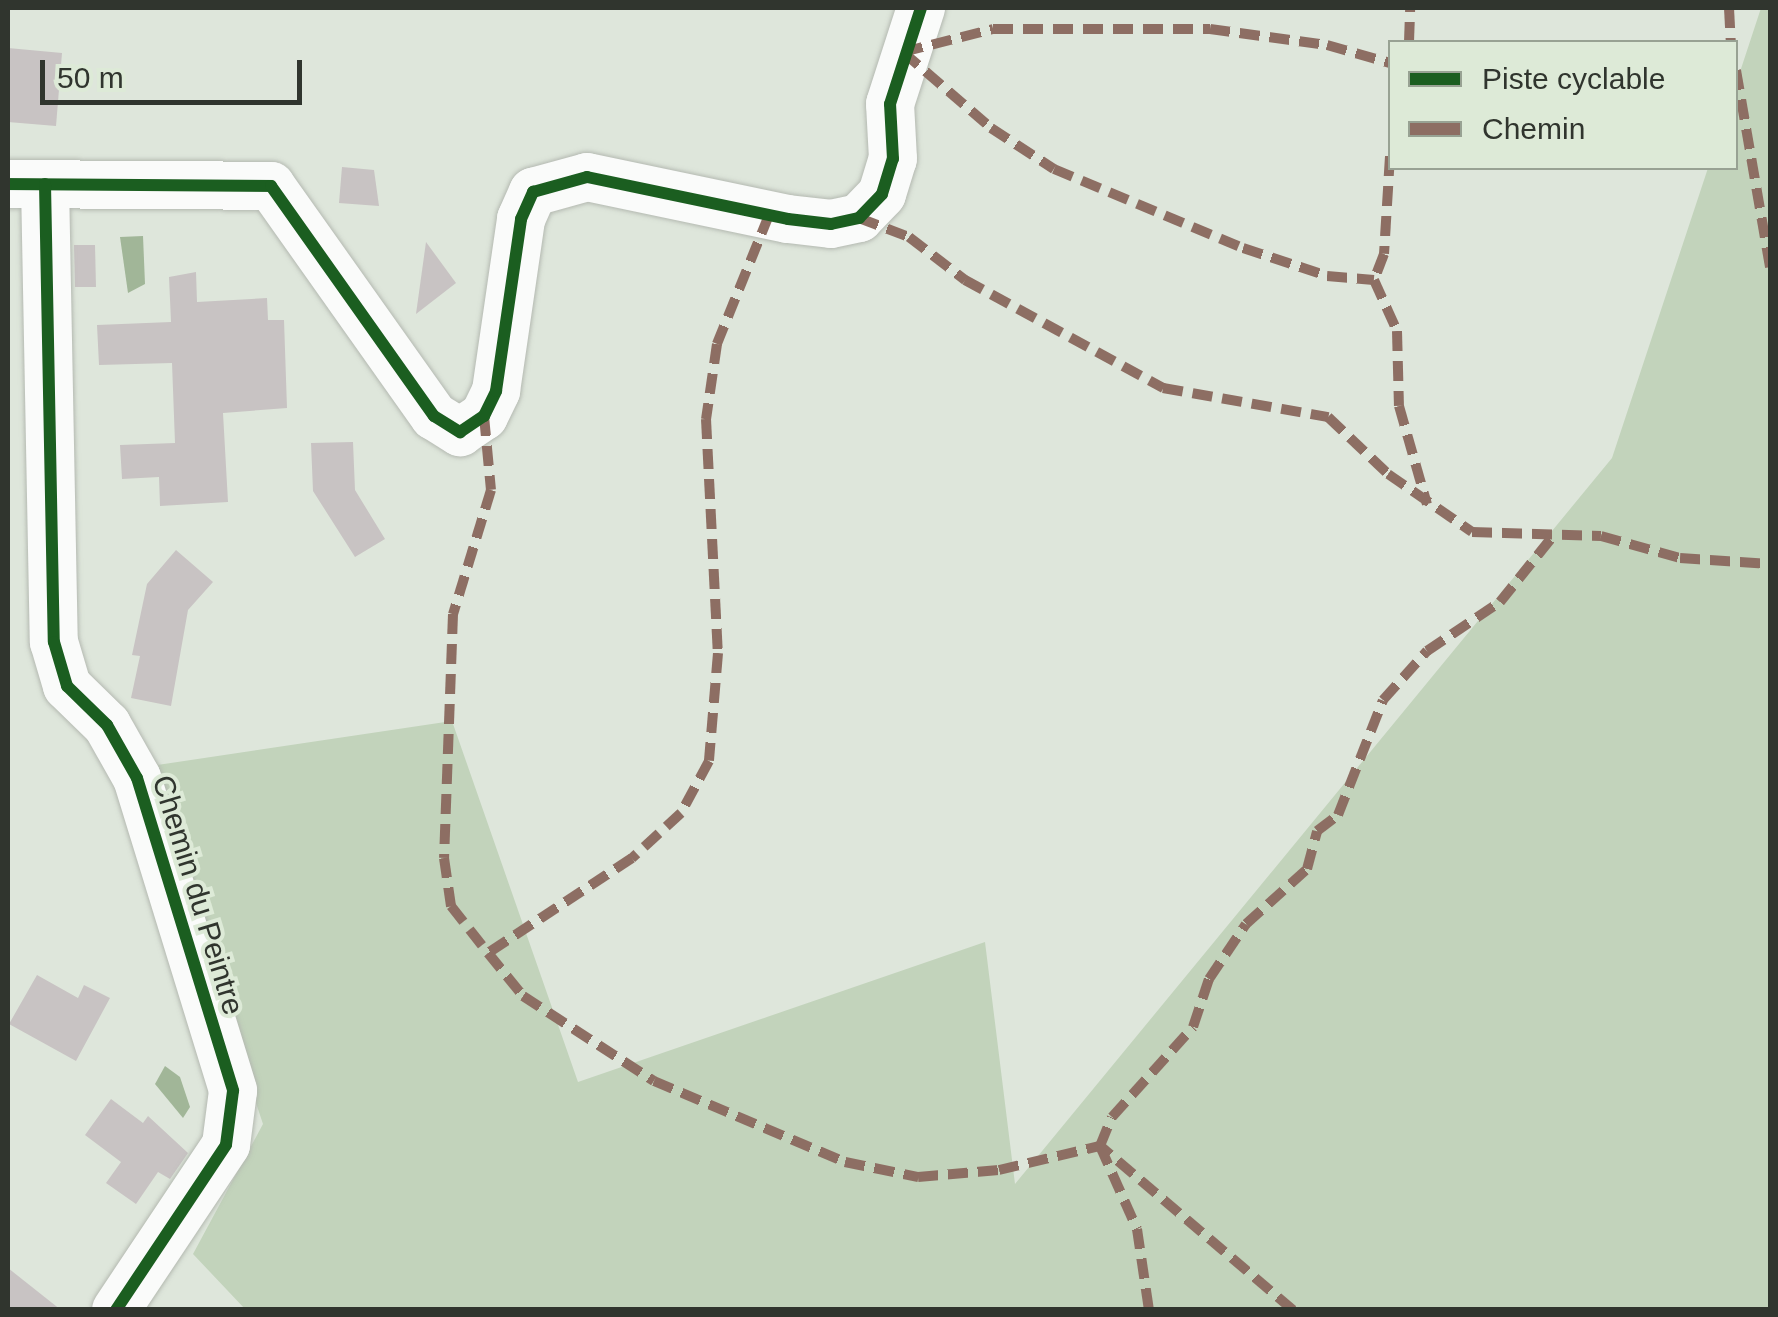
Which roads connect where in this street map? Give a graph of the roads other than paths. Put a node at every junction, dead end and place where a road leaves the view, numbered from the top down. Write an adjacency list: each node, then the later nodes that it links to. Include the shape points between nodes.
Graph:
1 (921, 8): 2 (street, via 894,85 894,159 882,194 859,218 831,224 788,219 587,177 550,181 533,192 520,219 496,391 484,416 460,432 434,416 271,186)
2 (26, 184): 3 (street, Chemin du Peintre, via 54,642 68,686 107,725 137,778 232,1091 226,1145)
3 (116, 1310)

